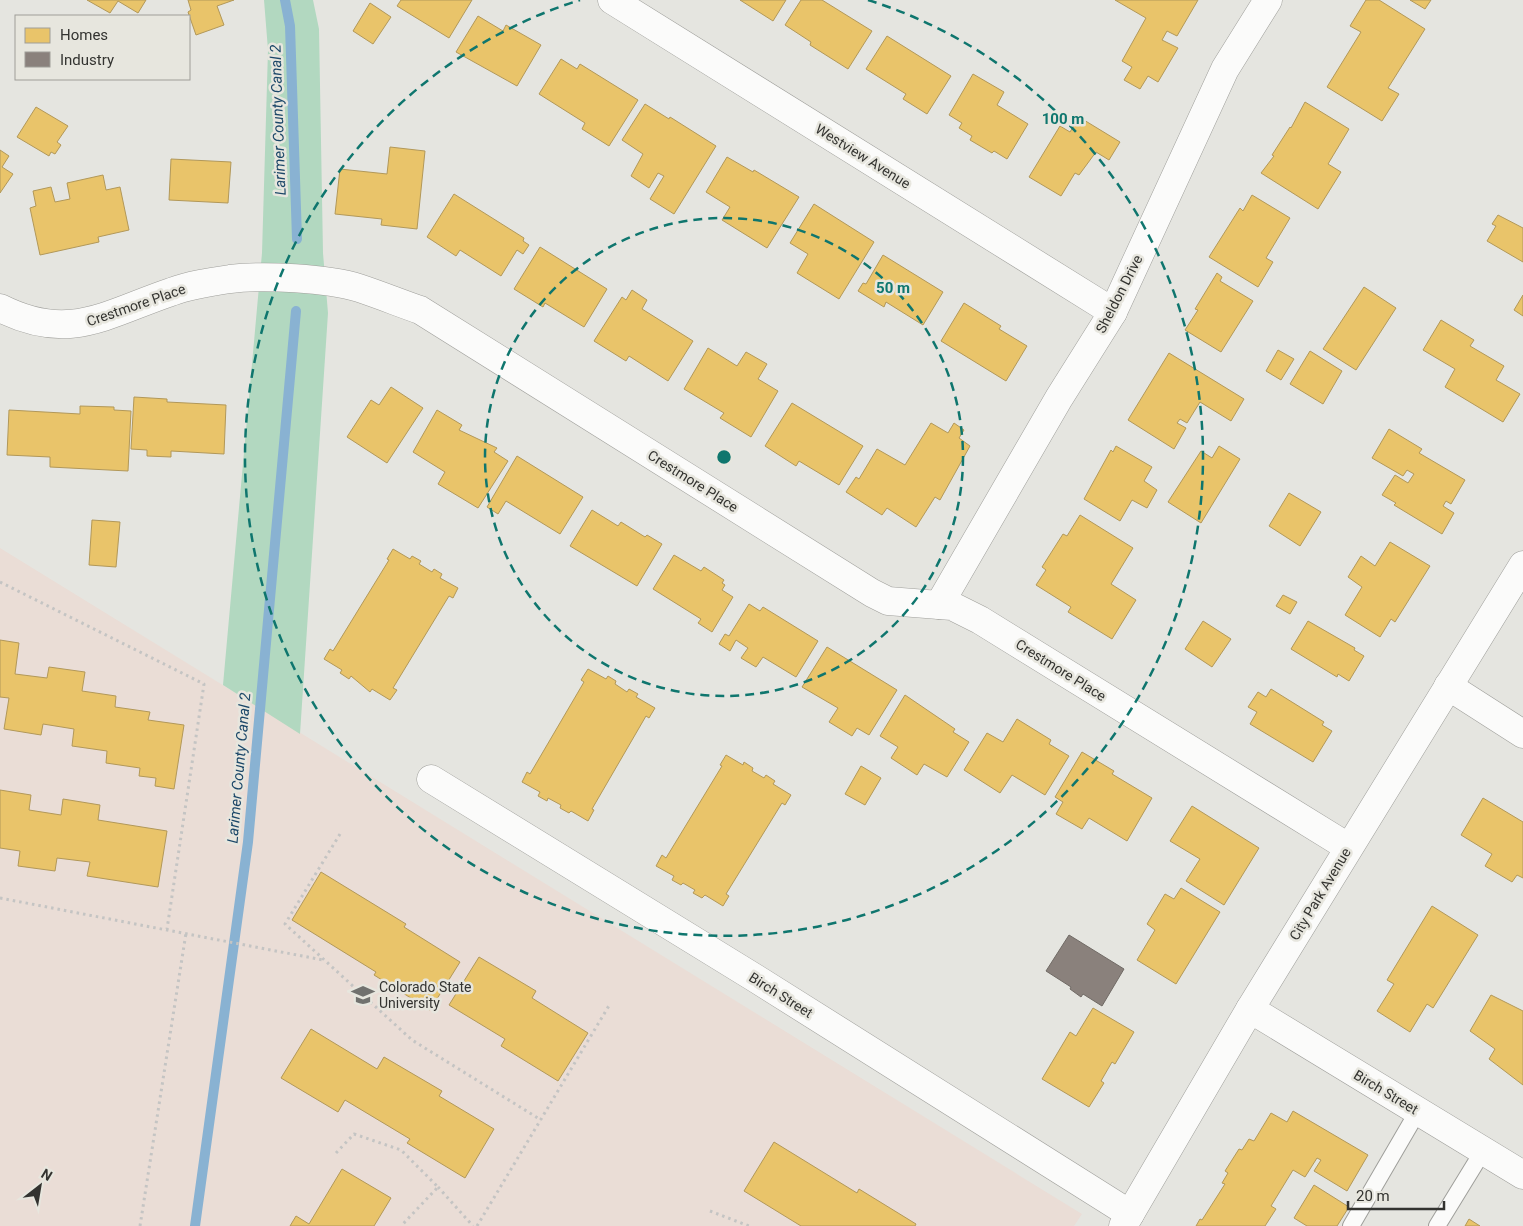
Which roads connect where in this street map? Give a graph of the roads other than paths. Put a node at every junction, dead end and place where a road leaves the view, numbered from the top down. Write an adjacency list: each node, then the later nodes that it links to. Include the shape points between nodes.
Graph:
1 (612, 0): 4 (street, Westview Avenue)
2 (1268, 0): 4 (street, Sheldon Drive, via 1225,68)
3 (0, 308): 6 (street, Crestmore Place, via 31,320 68,325 101,319 173,291 232,279 292,278 357,288 420,310 872,594 888,601)
4 (1113, 312): 6 (street, Sheldon Drive, via 1059,398)
5 (1523, 565): 7 (street, City Park Avenue)
6 (939, 605): 10 (street, Crestmore Place, via 952,606 980,620)
7 (1448, 686): 8 (street); 10 (street, City Park Avenue)
8 (1523, 734)
9 (431, 779): 15 (street, Birch Street, via 755,978)
10 (1348, 847): 11 (street, City Park Avenue)
11 (1250, 1009): 12 (street, Birch Street); 15 (street, City Park Avenue)
12 (1418, 1111): 13 (street, Birch Street); 16 (lane)
13 (1483, 1150): 14 (street, Birch Street); 17 (lane)
14 (1523, 1175)
15 (1126, 1220)
16 (1351, 1226)
17 (1437, 1226)

